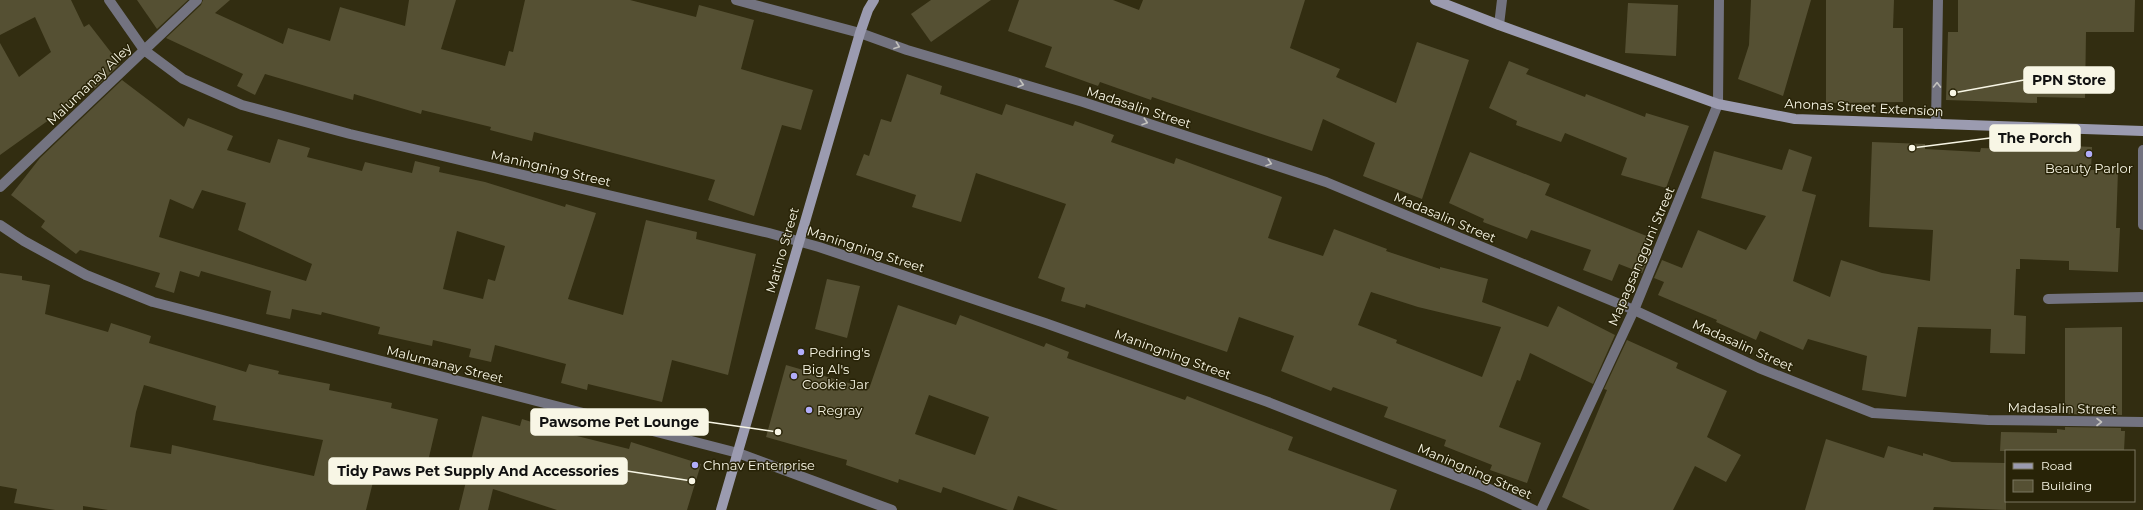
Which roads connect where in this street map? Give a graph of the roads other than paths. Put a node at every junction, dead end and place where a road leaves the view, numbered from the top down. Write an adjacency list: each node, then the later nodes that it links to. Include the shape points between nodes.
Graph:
1 (109, 0): 11 (street, Maningning Street)
2 (197, 0): 11 (street, Malumanay Alley)
3 (736, 0): 10 (street, Madasalin Street)
4 (874, 0): 10 (street, Matino Street)
5 (1435, 0): 9 (street, Anonas Street Extension)
6 (1502, 0): 9 (street)
7 (1719, 0): 12 (street, Mapagsangguni Street)
8 (1938, 0): 13 (street, one-way to 8)
9 (1499, 26): 12 (street, Anonas Street Extension)
10 (860, 33): 19 (street, Matino Street); 22 (street, Madasalin Street, one-way to 22, via 907,50 1083,102 1326,182)
11 (144, 50): 16 (street, Malumanay Alley); 19 (street, Maningning Street, via 183,79 242,104 350,134)
12 (1718, 104): 13 (street, Anonas Street Extension, via 1795,119); 22 (street, Mapagsangguni Street)
13 (1936, 124): 14 (street, Anonas Street Extension)
14 (2143, 131)
15 (2143, 150): 18 (street)
16 (0, 187)
17 (0, 225): 24 (street, Malumanay Street, via 86,275 153,302)
18 (2143, 225)
19 (798, 240): 24 (street, Matino Street); 27 (street, Maningning Street, via 1046,323 1268,402 1485,487)
20 (2143, 297): 21 (street)
21 (2048, 299)
22 (1634, 310): 23 (street, Madasalin Street, one-way to 23, via 1759,368 1873,413 1988,420); 28 (street, Mapagsangguni Street)
23 (2143, 422)
24 (738, 454): 25 (street, Matino Street); 26 (street, Malumanay Street)
25 (721, 510)
26 (892, 510)
27 (1534, 510)
28 (1541, 510)

